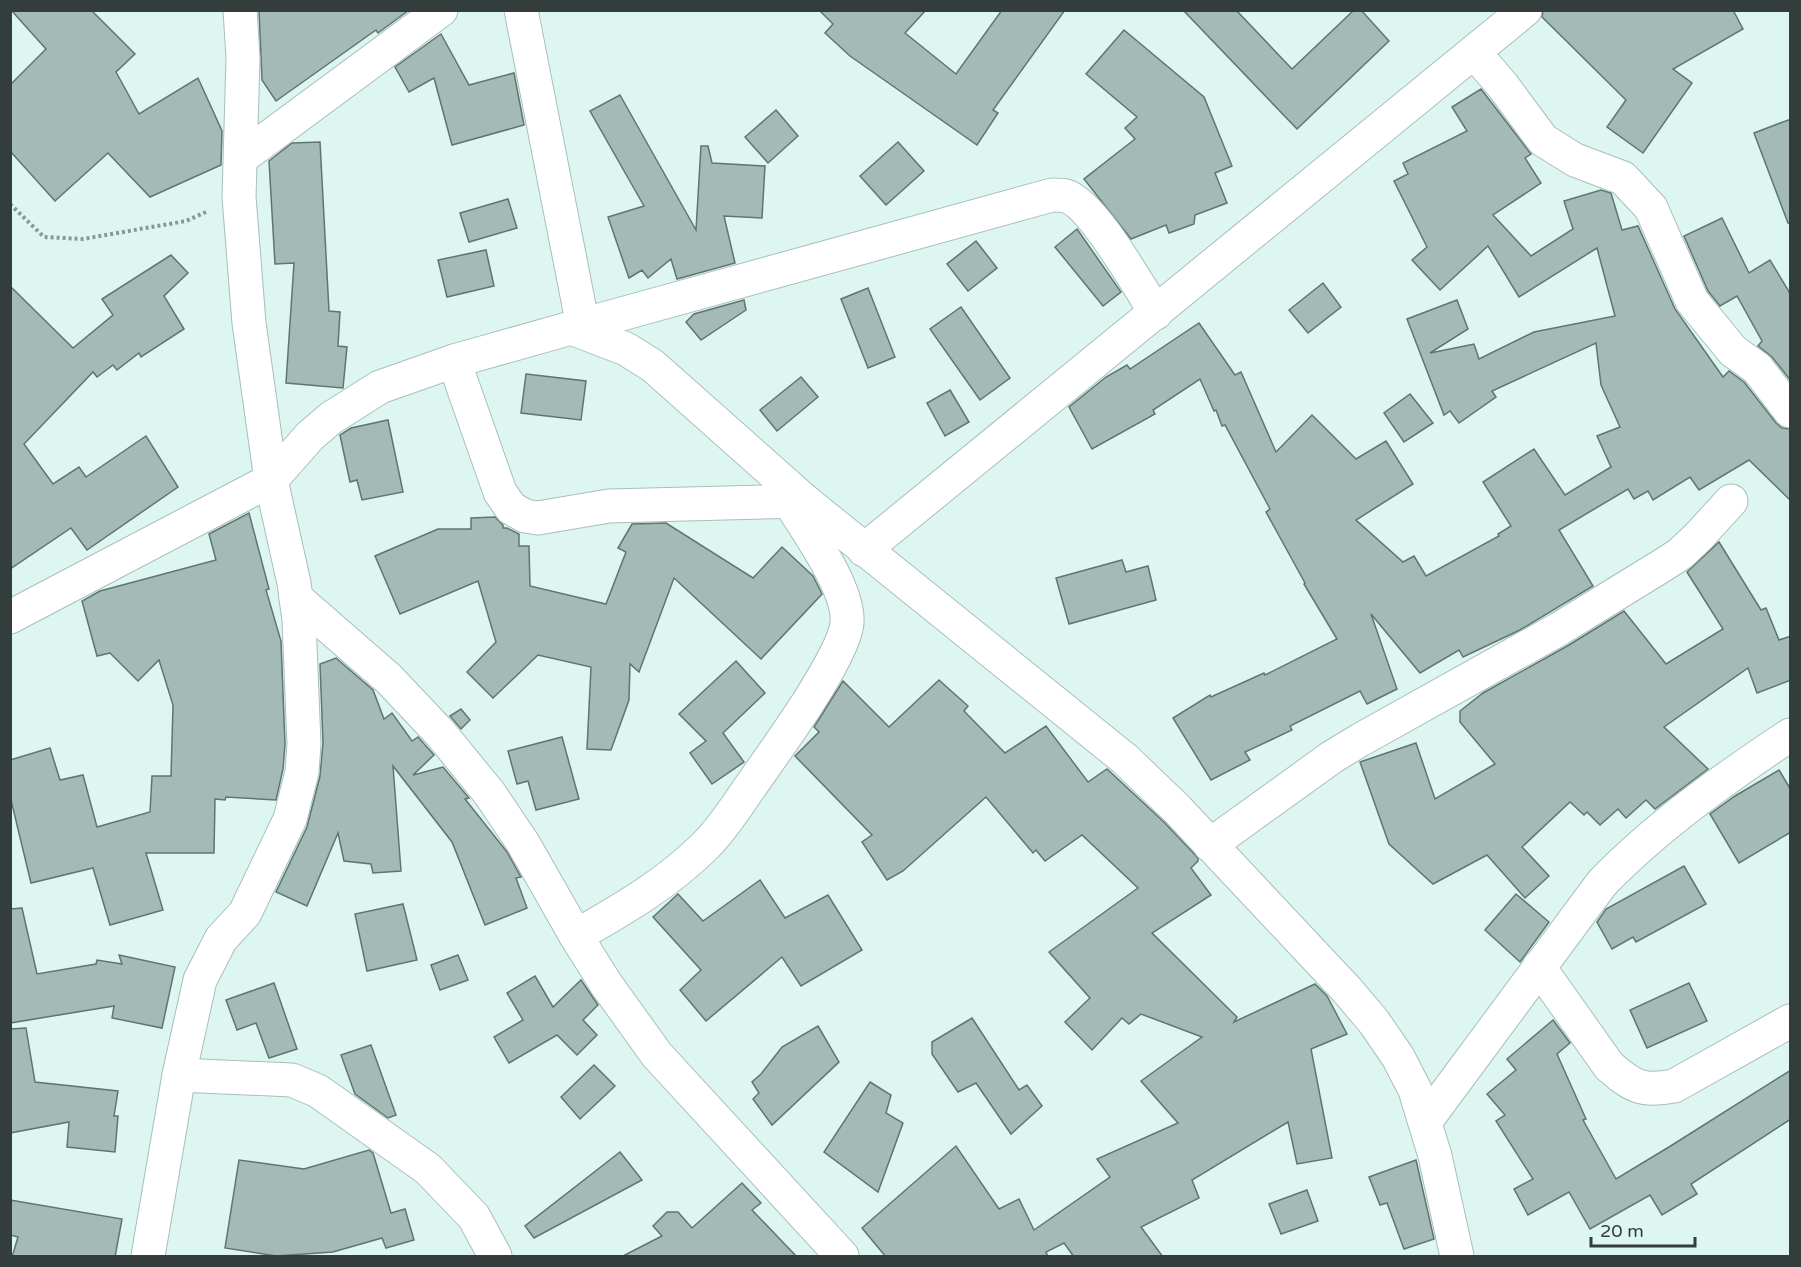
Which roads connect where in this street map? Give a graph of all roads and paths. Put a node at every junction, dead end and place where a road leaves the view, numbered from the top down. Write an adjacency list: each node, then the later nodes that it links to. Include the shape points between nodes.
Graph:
1 (240, 10): 6 (street)
2 (441, 10): 6 (street)
3 (521, 10): 10 (street)
4 (1525, 10): 5 (street)
5 (1474, 52): 9 (street); 12 (street, via 1543,140 1575,160 1623,178 1651,208 1692,301 1733,351 1757,368)
6 (241, 158): 7 (street)
7 (239, 197): 8 (path, via 186,221 82,239 44,237); 13 (street, via 249,323)
8 (10, 204)
9 (1156, 313): 10 (street, via 1094,219 1080,204 1066,196 1052,195); 16 (street)
10 (577, 327): 11 (street); 14 (street, via 653,366)
11 (454, 361): 13 (street, via 380,387 355,401 310,436); 14 (street, via 500,492 511,508 525,516 538,518 609,506)
12 (1791, 411)
13 (272, 480): 17 (street); 18 (street)
14 (797, 501): 16 (street); 21 (street, via 846,604 847,624 841,642 790,731 708,844 642,898)
15 (1731, 501): 20 (street, via 1680,554 1559,629 1359,740)
16 (864, 550): 20 (street, via 1125,759)
17 (296, 598): 21 (street, via 388,679 441,734 490,794 523,843); 24 (street, via 304,744 298,795 245,913 221,939 200,980)
18 (10, 617)
19 (1791, 735): 22 (street, via 1716,786 1622,863 1602,883)
20 (1210, 845): 25 (street, via 1374,1022 1415,1090)
21 (576, 936): 28 (street, via 657,1054)
22 (1539, 967): 23 (street, via 1609,1066 1639,1087 1655,1090 1674,1086); 25 (street)
23 (1791, 1022)
24 (179, 1075): 26 (street); 27 (street, via 292,1080 318,1091 428,1169 474,1217)
25 (1425, 1122): 29 (street)
26 (148, 1257)
27 (495, 1257)
28 (842, 1257)
29 (1457, 1257)

